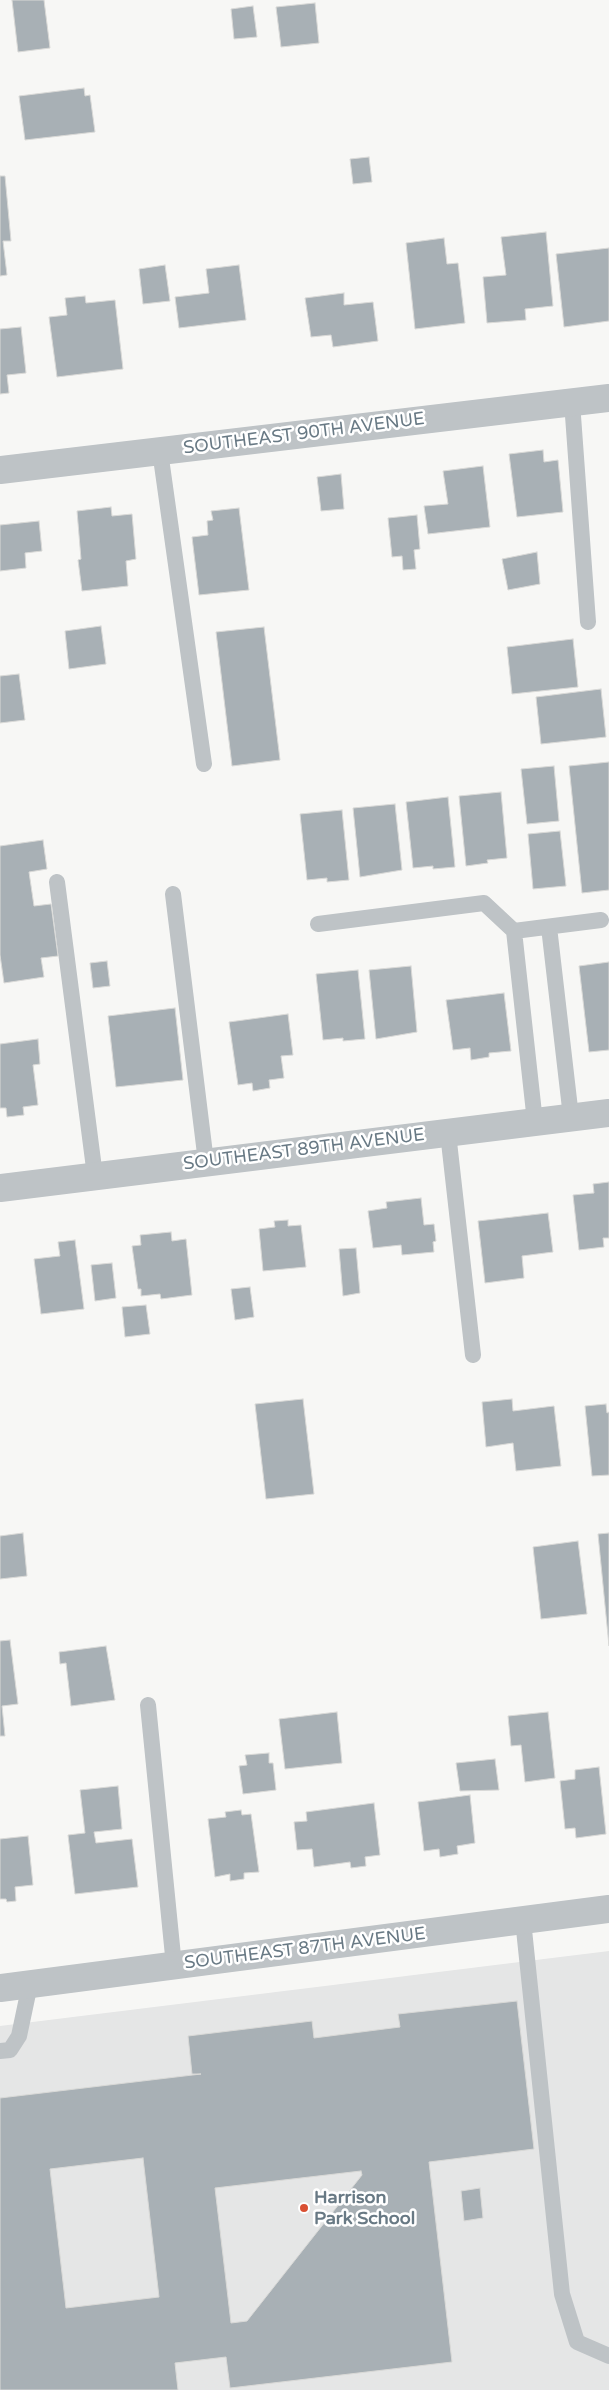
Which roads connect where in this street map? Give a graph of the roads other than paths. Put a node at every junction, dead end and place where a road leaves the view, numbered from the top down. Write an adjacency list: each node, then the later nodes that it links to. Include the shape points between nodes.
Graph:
1 (609, 398): 2 (street, SOUTHEAST 90TH AVENUE)
2 (572, 402): 3 (street, SOUTHEAST 90TH AVENUE); 5 (lane)
3 (160, 451): 4 (street, SOUTHEAST 90TH AVENUE); 6 (lane)
4 (0, 470)
5 (588, 622)
6 (204, 764)
7 (57, 882): 18 (lane)
8 (174, 894): 17 (lane)
9 (601, 920): 11 (lane)
10 (318, 924): 12 (lane, via 484,903)
11 (549, 927): 12 (lane); 14 (lane)
12 (514, 931): 15 (lane)
13 (609, 1113): 14 (street, SOUTHEAST 89TH AVENUE)
14 (571, 1118): 15 (street, SOUTHEAST 89TH AVENUE)
15 (536, 1122): 16 (street, SOUTHEAST 89TH AVENUE)
16 (448, 1133): 17 (street, SOUTHEAST 89TH AVENUE); 20 (lane)
17 (206, 1162): 18 (street, SOUTHEAST 89TH AVENUE)
18 (95, 1176): 19 (street, SOUTHEAST 89TH AVENUE)
19 (0, 1188)
20 (474, 1355)
21 (148, 1704): 24 (lane)
22 (609, 1909): 23 (street, SOUTHEAST 87TH AVENUE)
23 (523, 1920): 24 (street, SOUTHEAST 87TH AVENUE); 28 (lane, via 562,2294 577,2342)
24 (174, 1966): 25 (street, SOUTHEAST 87TH AVENUE)
25 (30, 1984): 26 (street, SOUTHEAST 87TH AVENUE); 27 (lane, via 19,2036 10,2050)
26 (0, 1988)
27 (0, 2051)
28 (609, 2356)

